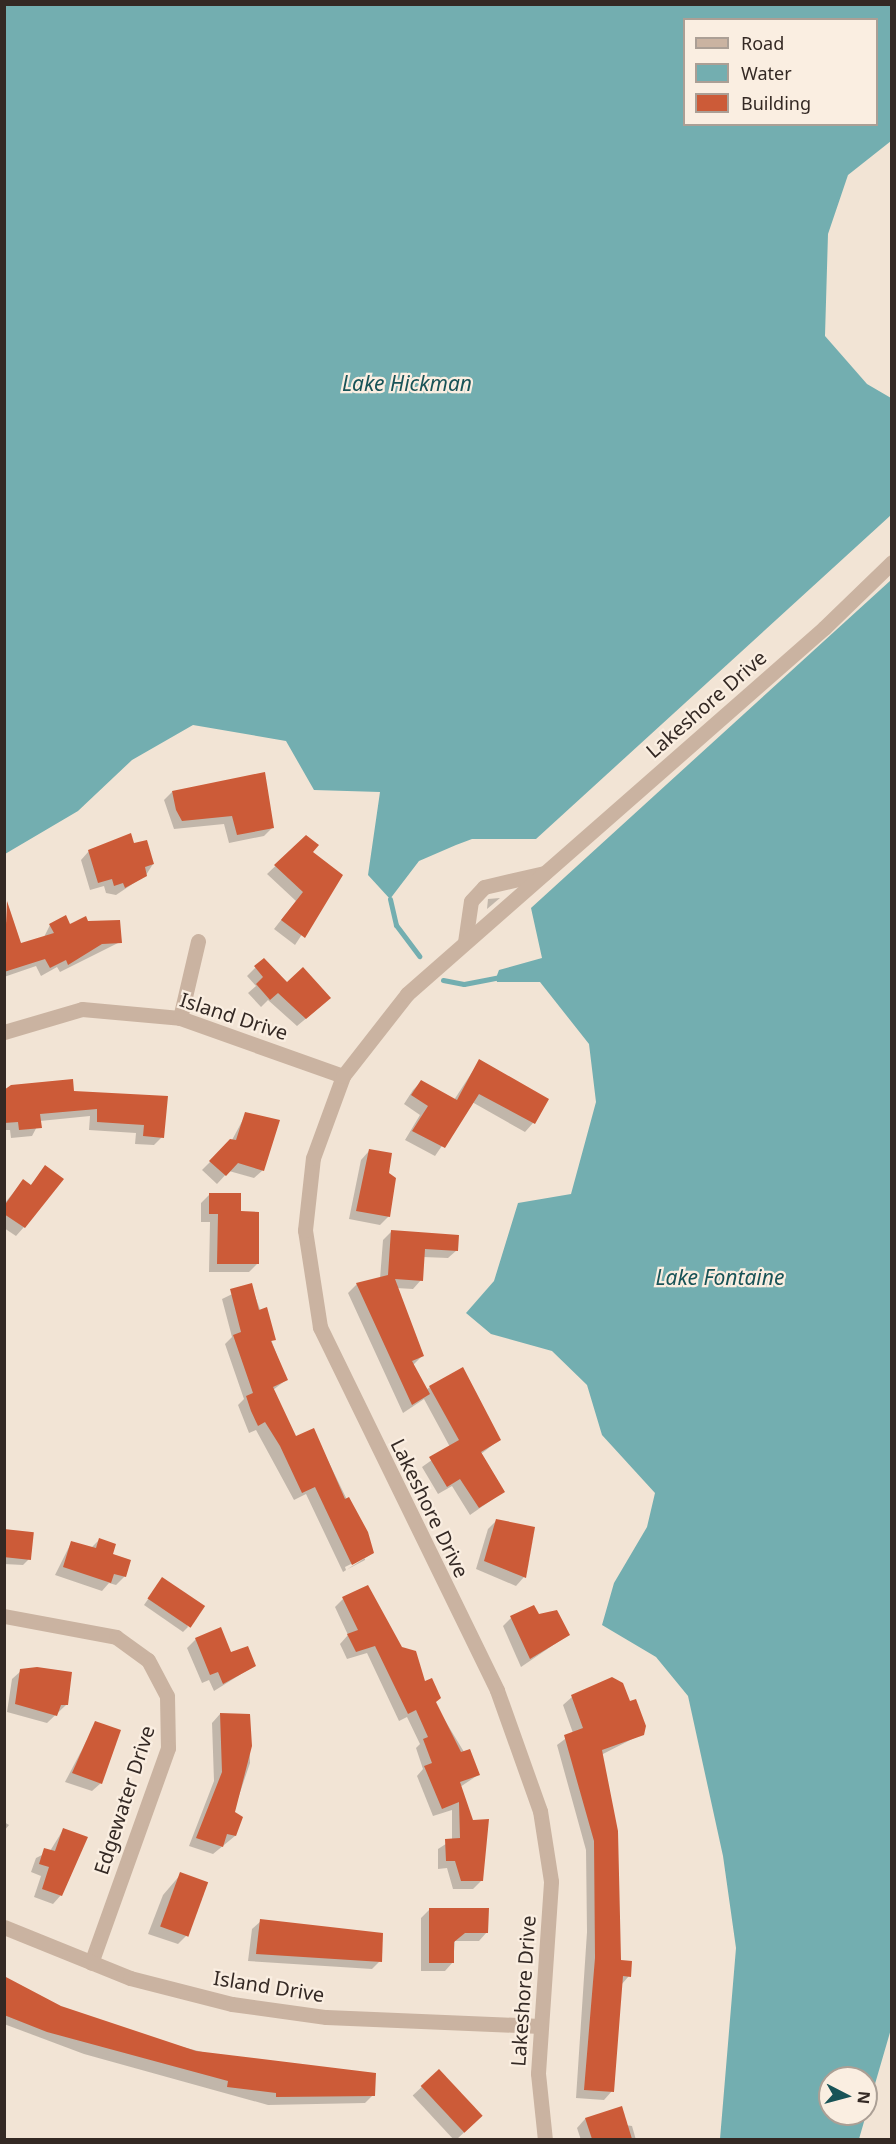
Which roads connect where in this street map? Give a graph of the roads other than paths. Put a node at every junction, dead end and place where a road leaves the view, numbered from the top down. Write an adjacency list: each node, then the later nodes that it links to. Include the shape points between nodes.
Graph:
1 (891, 562): 2 (street, Lakeshore Drive, via 824,628)
2 (544, 873): 4 (street, Lakeshore Drive); 4 (street, Lakeshore Drive, via 484,887 471,901)
3 (198, 941): 5 (street)
4 (465, 942): 7 (street, Lakeshore Drive, via 407,994)
5 (180, 1018): 6 (street, Island Drive, via 82,1010); 7 (street, Island Drive)
6 (4, 1032)
7 (343, 1076): 11 (street, Lakeshore Drive, via 320,1129 307,1193 312,1294 339,1370 496,1690 532,1781 550,1881)
8 (4, 1616): 10 (street, Edgewater Drive, via 116,1636 148,1660 167,1696 168,1748)
9 (4, 1926): 10 (street, Island Drive)
10 (92, 1963): 11 (street, Island Drive, via 165,1989 296,2014)
11 (540, 2026): 12 (street, Lakeshore Drive, via 538,2094)
12 (545, 2139)

